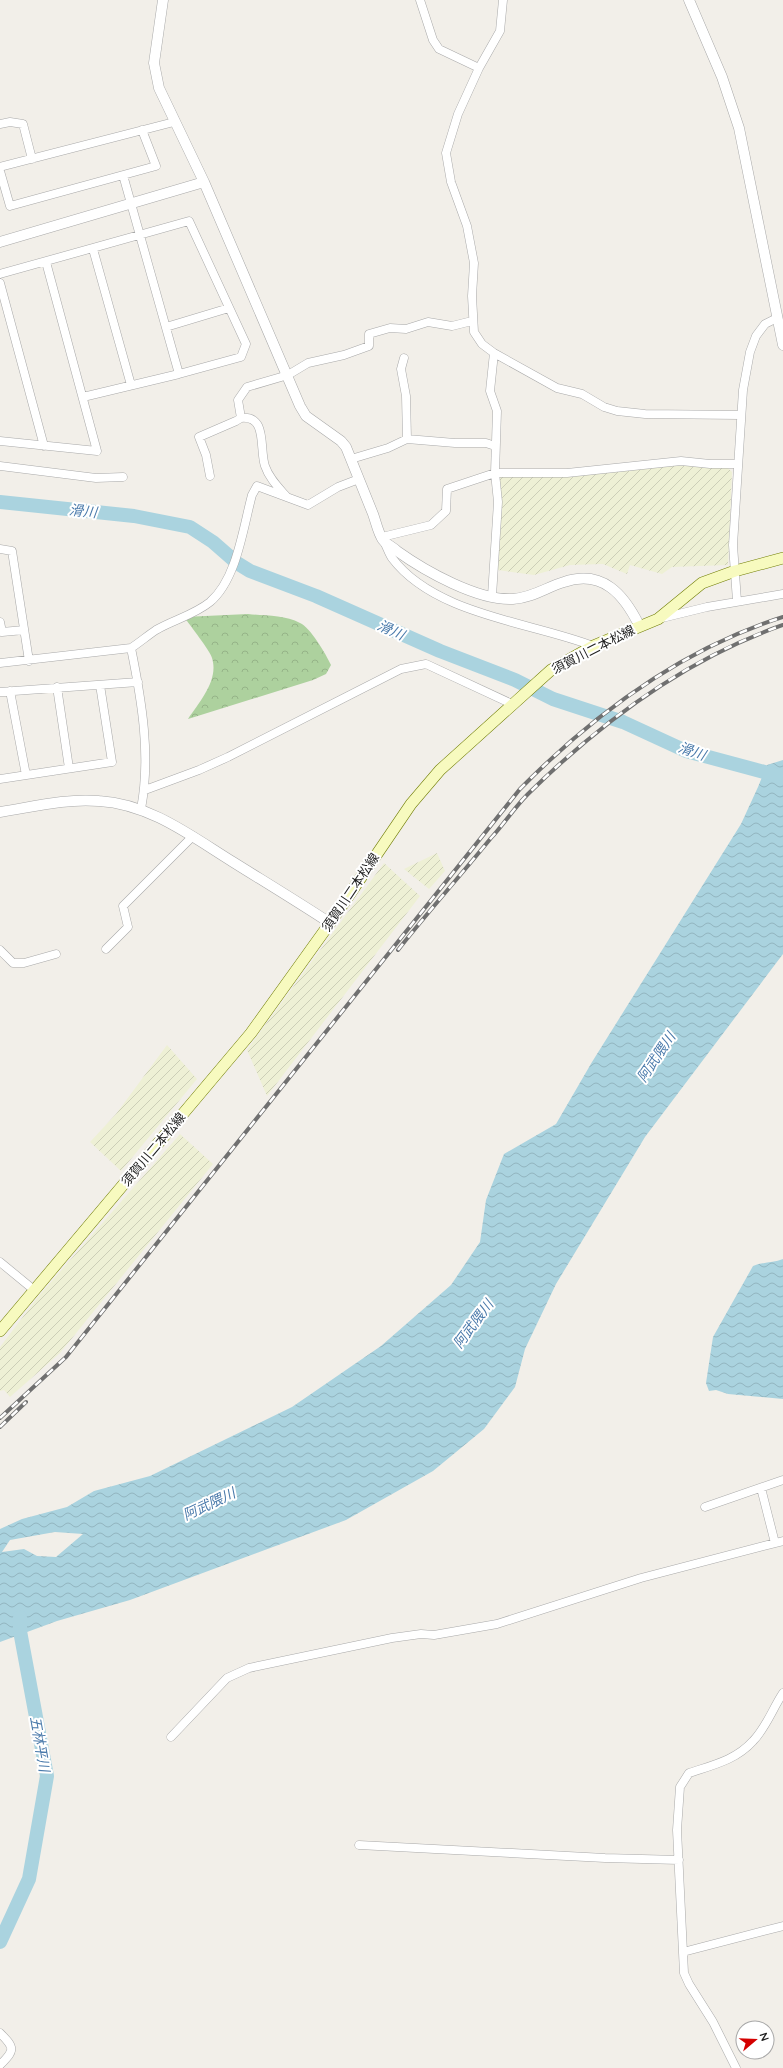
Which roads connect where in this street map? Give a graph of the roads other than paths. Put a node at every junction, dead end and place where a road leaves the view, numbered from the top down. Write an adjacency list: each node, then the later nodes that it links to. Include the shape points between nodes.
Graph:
1 (163, 0): 6 (street, via 155,70 159,88)
2 (420, 0): 5 (street, via 433,40 439,49)
3 (504, 0): 5 (street, via 500,31)
4 (689, 0): 22 (street, via 722,77 740,128)
5 (479, 68): 23 (street, via 458,114 446,152 451,182 467,226 474,264)
6 (174, 122): 8 (street); 13 (street)
7 (0, 124): 9 (street, via 22,124)
8 (142, 130): 9 (street); 12 (street, via 156,166)
9 (32, 159): 10 (street)
10 (0, 167)
11 (0, 171): 12 (street, via 10,206)
12 (123, 175): 14 (street)
13 (204, 182): 14 (street); 29 (street)
14 (131, 205): 15 (street); 16 (street)
15 (140, 236): 17 (street); 21 (street, via 189,221); 24 (street)
16 (0, 242)
17 (93, 249): 18 (street); 30 (street)
18 (46, 262): 19 (street); 31 (street)
19 (0, 274)
20 (0, 283): 36 (street)
21 (229, 308): 24 (street); 28 (street, via 246,344 241,357)
22 (777, 318): 25 (street); 32 (street, via 765,324 756,336 750,352)
23 (472, 321): 26 (street, via 474,332 482,344); 29 (street, via 452,326 428,322 406,329 390,328 369,334 369,346 308,363)
24 (166, 327): 28 (street)
25 (783, 345)
26 (494, 353): 32 (street, via 557,388 582,394 604,407 617,411 645,414); 37 (street, via 490,390 497,411)
27 (404, 358): 34 (street, via 401,369 406,396)
28 (179, 374): 30 (street)
29 (288, 376): 33 (street, via 248,387 238,400); 38 (street, via 306,416 341,441)
30 (131, 385): 31 (street)
31 (83, 397): 36 (street, via 97,451)
32 (740, 415): 39 (street)
33 (241, 418): 42 (street, via 199,436); 45 (street, via 250,417 255,421 261,434 264,465 269,476)
34 (407, 439): 37 (street, via 486,443); 38 (street, via 388,448)
35 (0, 441): 36 (street)
36 (44, 446)
37 (495, 446): 41 (street)
38 (351, 459): 44 (street)
39 (737, 464): 41 (street, via 681,460 567,473); 49 (street, via 733,545)
40 (0, 466): 43 (street, via 96,478)
41 (495, 473): 46 (street, via 447,489 446,511 431,525); 51 (street, via 498,502)
42 (210, 476)
43 (123, 477)
44 (359, 479): 45 (street, via 308,504); 46 (street)
45 (286, 497): 58 (street, via 257,486 252,495 233,567 222,588 210,601 193,613 155,631)
46 (382, 538): 51 (street, via 412,562 442,578 461,588); 57 (street, via 392,558 423,587 436,594 497,620 550,632)
47 (0, 550): 56 (street, via 12,551)
48 (783, 558): 49 (main road, 須賀川二本松線)
49 (735, 571): 52 (street); 53 (main road, 須賀川二本松線, via 702,584)
50 (783, 594): 52 (street)
51 (492, 596): 55 (street, via 521,598 565,581 584,578 597,580 623,597)
52 (737, 601): 53 (street)
53 (658, 619): 55 (main road, 須賀川二本松線)
54 (0, 622): 56 (street, via 2,632)
55 (639, 625): 57 (main road, 須賀川二本松線)
56 (24, 630): 59 (street)
57 (593, 646): 66 (main road, 須賀川二本松線, via 544,675)
58 (131, 648): 59 (street); 61 (street)
59 (29, 661): 60 (street)
60 (0, 663)
61 (138, 682): 62 (street); 70 (street, via 146,750)
62 (100, 685): 63 (street); 67 (street, via 112,762)
63 (57, 688): 64 (street); 67 (street)
64 (10, 691): 65 (street); 68 (street)
65 (0, 692)
66 (514, 702): 70 (street, via 426,664 417,664 401,669 228,757); 74 (main road, 須賀川二本松線, via 440,770 411,804)
67 (69, 768): 68 (street)
68 (26, 775): 69 (street)
69 (0, 779)
70 (145, 790): 71 (street)
71 (141, 810): 72 (street, via 99,801 71,801); 73 (street)
72 (0, 812)
73 (193, 836): 74 (street); 75 (street, via 123,906 128,927)
74 (330, 923): 79 (main road, 須賀川二本松線, via 251,1033)
75 (106, 949)
76 (0, 950): 77 (street, via 13,962 24,963)
77 (56, 954)
78 (0, 1262): 79 (street)
79 (34, 1290): 80 (main road, 須賀川二本松線)
80 (2, 1326)
81 (783, 1480): 82 (street)
82 (761, 1488): 83 (street); 84 (street)
83 (705, 1507)
84 (779, 1542): 86 (street, via 649,1576 497,1624 434,1635 392,1638 248,1668 227,1678)
85 (783, 1693): 88 (street, via 754,1741 742,1751 716,1765 689,1773 685,1777 679,1794)
86 (171, 1737)
87 (359, 1845): 88 (street)
88 (679, 1860): 90 (street)
89 (783, 1926): 90 (street)
90 (683, 1952): 93 (street, via 686,1978 713,2022)
91 (0, 2033): 92 (street, via 12,2049 11,2054)
92 (0, 2065)
93 (736, 2068)

